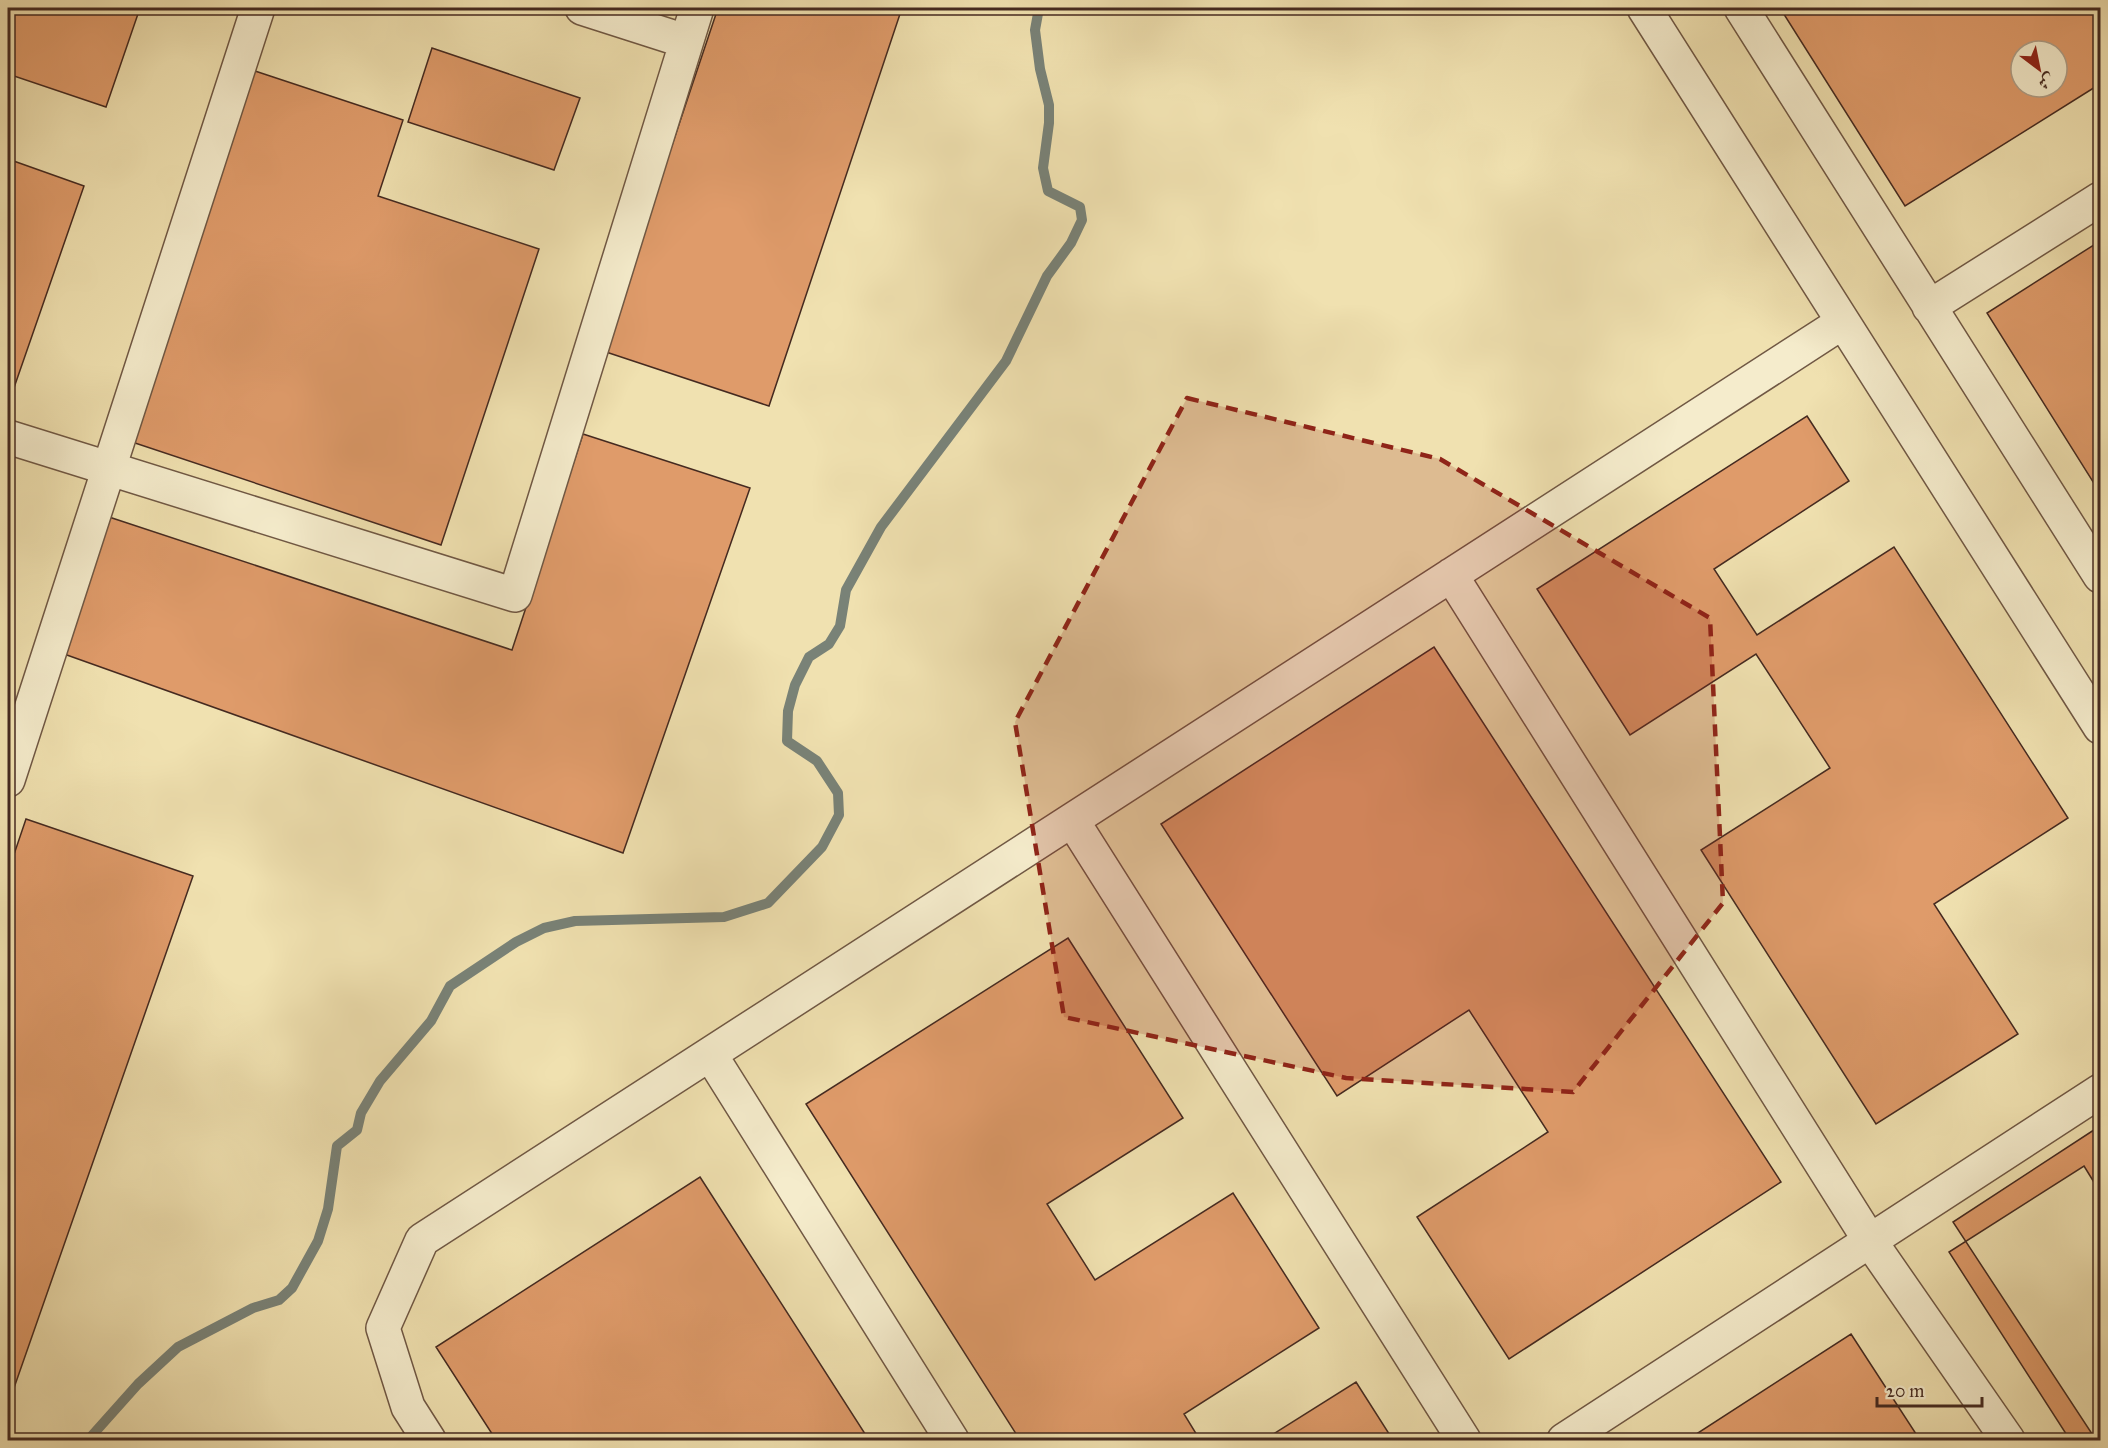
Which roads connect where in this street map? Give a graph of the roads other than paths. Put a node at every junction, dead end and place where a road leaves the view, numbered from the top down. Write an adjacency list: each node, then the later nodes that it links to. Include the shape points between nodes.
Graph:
1 (258, 8): 11 (street)
2 (582, 8): 6 (street)
3 (697, 8): 6 (street)
4 (1644, 8): 9 (street)
5 (1741, 8): 8 (street)
6 (685, 41): 11 (street, via 515,595)
7 (2100, 199): 8 (street)
8 (1929, 307): 13 (street)
9 (1843, 322): 12 (street); 14 (street)
10 (8, 437): 11 (street)
11 (109, 467): 15 (street)
12 (1450, 575): 16 (street); 19 (street)
13 (2100, 576)
14 (2100, 727)
15 (8, 780)
16 (1072, 820): 17 (street); 22 (street)
17 (710, 1054): 20 (street, via 422,1240 383,1328 408,1407); 21 (street)
18 (2100, 1091): 19 (street)
19 (1870, 1241): 23 (street); 24 (street)
20 (429, 1440)
21 (952, 1440)
22 (1464, 1440)
23 (1564, 1440)
24 (2008, 1440)

